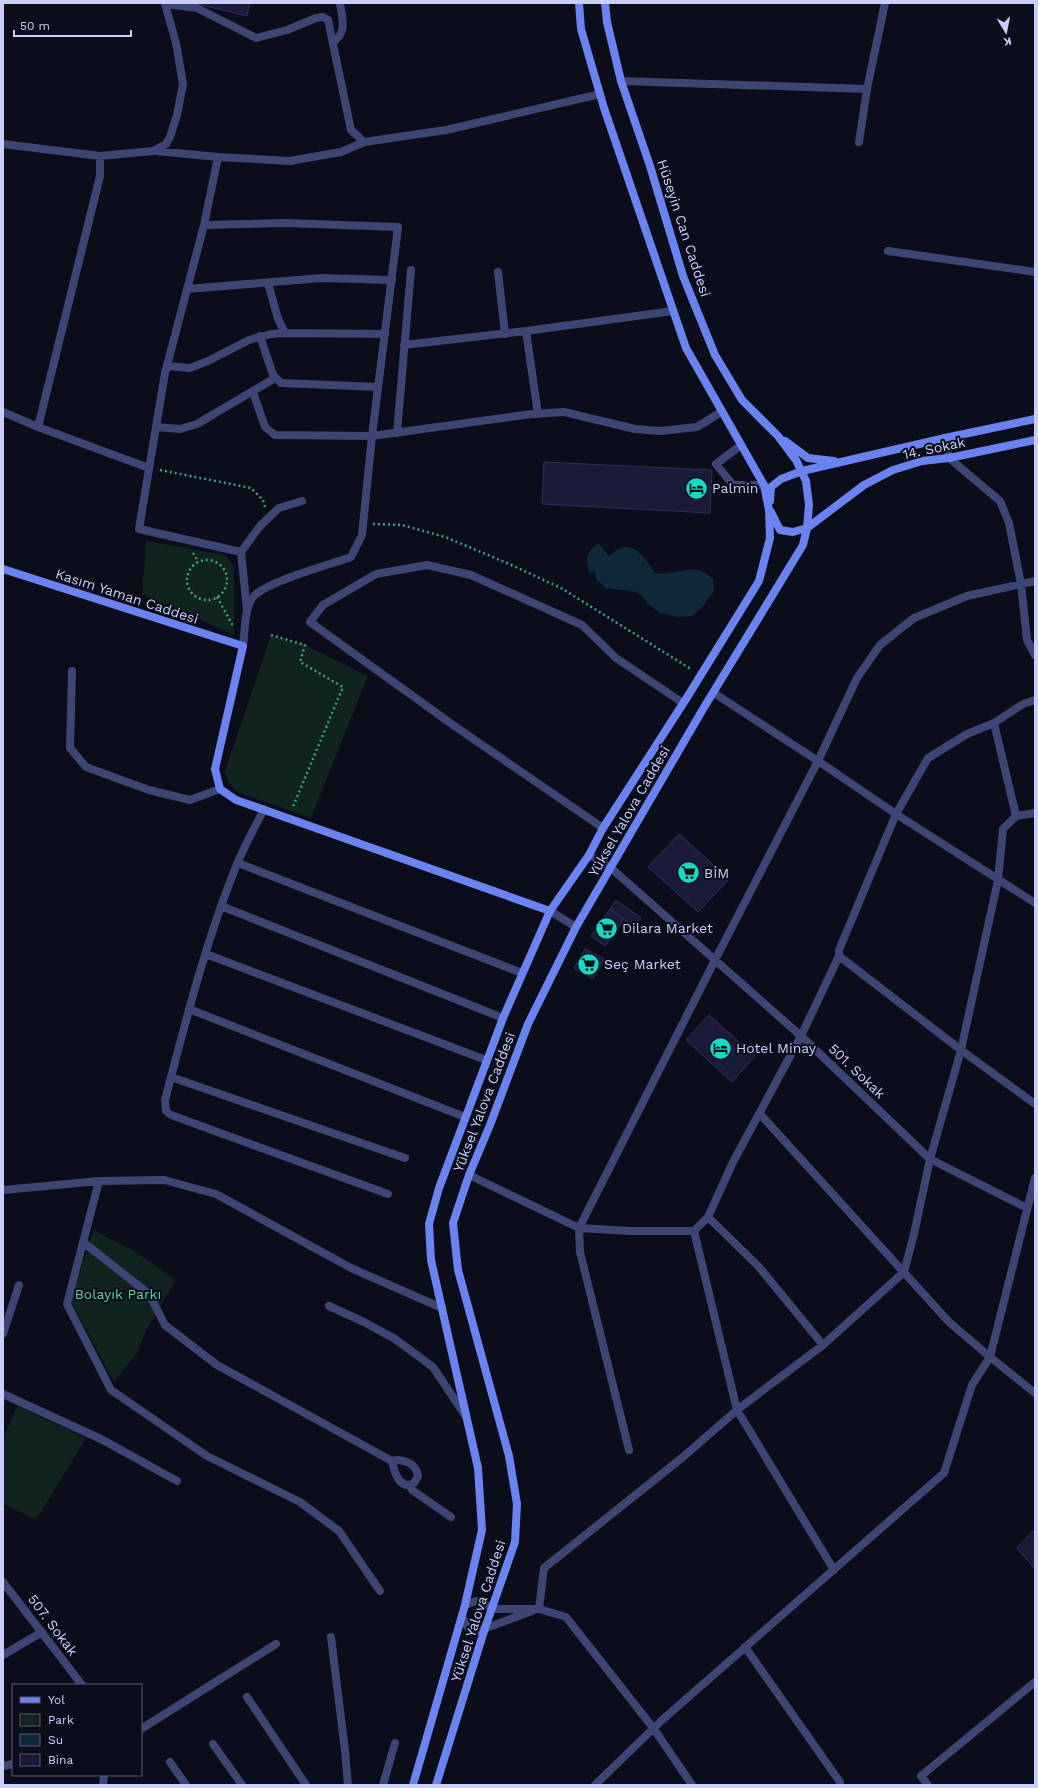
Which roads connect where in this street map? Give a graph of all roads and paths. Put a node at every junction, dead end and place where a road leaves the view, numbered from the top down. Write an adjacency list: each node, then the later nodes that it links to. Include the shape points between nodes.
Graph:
1 (340, 3): 6 (street, via 343,29 340,37)
2 (579, 3): 9 (main road, via 581,29)
3 (606, 3): 7 (main road, Hüseyin Can Caddesi, via 607,22)
4 (886, 3): 8 (street)
5 (164, 4): 6 (street, via 197,8 256,38 323,17 328,20); 13 (street, via 176,42 183,84 170,137 166,144)
6 (334, 42): 10 (street, via 351,130)
7 (621, 81): 8 (street); 43 (main road, Hüseyin Can Caddesi, via 683,276 715,355 742,400)
8 (867, 89): 11 (street)
9 (600, 94): 10 (street, via 446,130); 24 (main road)
10 (364, 142): 15 (street, via 341,152 290,162)
11 (859, 142)
12 (3, 144): 14 (street)
13 (153, 151): 14 (street); 15 (street)
14 (100, 156): 39 (street, via 100,176)
15 (218, 158): 16 (street)
16 (204, 225): 21 (street, via 286,223 398,227); 23 (street)
17 (888, 251): 20 (street)
18 (411, 270): 30 (street)
19 (498, 272): 28 (street)
20 (1035, 272)
21 (392, 280): 22 (street, via 322,278); 27 (street)
22 (268, 283): 23 (street); 26 (street)
23 (187, 289): 31 (street)
24 (673, 311): 25 (street); 36 (main road, via 686,348)
25 (526, 331): 28 (street); 37 (street)
26 (284, 333): 27 (street); 29 (street)
27 (385, 334): 33 (street)
28 (505, 334): 30 (street)
29 (260, 336): 31 (street, via 190,368); 32 (street)
30 (404, 345): 41 (street)
31 (167, 366): 40 (street)
32 (275, 378): 33 (street, via 285,384); 34 (street)
33 (378, 387): 42 (street)
34 (253, 392): 40 (street, via 198,424 180,429); 42 (street, via 265,427 275,435)
35 (3, 412): 39 (street)
36 (721, 412): 37 (street, via 696,427 660,431 635,430 564,412); 46 (main road)
37 (538, 414): 41 (street)
38 (1035, 418): 44 (main road, 14. Sokak)
39 (38, 427): 49 (street)
40 (156, 427): 49 (street)
41 (397, 433): 42 (street)
42 (372, 436): 56 (street)
43 (778, 436): 48 (main road, via 808,458); 50 (main road, Hüseyin Can Caddesi)
44 (945, 438): 47 (street); 48 (main road, 14. Sokak)
45 (1035, 440): 47 (main road, 14. Sokak)
46 (741, 445): 52 (main road); 52 (street, via 716,464 733,485)
47 (949, 458): 57 (main road, 14. Sokak, via 922,461 893,470 870,482); 61 (street, via 1000,501 1009,523)
48 (838, 462): 50 (main road, 14. Sokak)
49 (149, 468): 55 (path, via 252,488 263,500); 58 (street, via 139,529)
50 (802, 471): 51 (main road, Hüseyin Can Caddesi); 54 (main road, 14. Sokak, via 781,479 771,487)
51 (806, 481): 57 (main road, Yüksel Yalova Caddesi, via 809,505)
52 (764, 485): 54 (main road, Yüksel Yalova Caddesi)
53 (302, 501): 55 (street, via 279,508)
54 (769, 510): 57 (main road, via 780,530 793,532); 68 (main road, Yüksel Yalova Caddesi, via 770,538 759,581)
55 (268, 519): 58 (street)
56 (363, 524): 63 (street, via 362,535 351,557 273,583 253,596); 68 (path, via 402,525 445,538 507,563 561,588)
57 (807, 528): 69 (main road, Yüksel Yalova Caddesi, via 803,544)
58 (241, 552): 63 (street)
59 (3, 569): 65 (main road, Kasım Yaman Caddesi)
60 (1035, 581): 61 (street)
61 (1021, 584): 66 (street, via 1027,640); 73 (street, via 967,596 914,618 880,645 857,678)
62 (217, 598): 62 (path, via 226,587 223,567 217,562 198,561 192,565 186,577 192,595 204,600); 65 (path)
63 (247, 611): 65 (street)
64 (271, 635): 76 (path, via 305,646 300,662 343,687)
65 (243, 646): 74 (main road, via 215,769)
66 (1035, 655)
67 (72, 671): 74 (street, via 70,748 86,767 149,790 190,800)
68 (701, 675): 71 (main road, Yüksel Yalova Caddesi)
69 (714, 693): 73 (street); 83 (main road, Yüksel Yalova Caddesi)
70 (1035, 700): 72 (street, via 1023,704)
71 (683, 703): 80 (main road, Yüksel Yalova Caddesi); 80 (street, via 616,658 582,625 472,575 428,564 376,574 323,605 310,622 453,725)
72 (994, 723): 78 (street, via 967,734 928,758); 79 (street)
73 (818, 761): 78 (street); 91 (street)
74 (220, 789): 75 (main road, via 236,800)
75 (264, 809): 82 (street); 87 (main road)
76 (291, 811)
77 (1035, 813): 79 (street)
78 (896, 814): 84 (street); 90 (street, via 839,950)
79 (1016, 816): 84 (street, via 1003,829)
80 (603, 828): 81 (main road, Yüksel Yalova Caddesi)
81 (588, 855): 83 (street, 501. Sokak); 87 (main road, Yüksel Yalova Caddesi)
82 (238, 863): 86 (street); 92 (street)
83 (611, 868): 88 (main road, Yüksel Yalova Caddesi); 91 (street, 501. Sokak)
84 (998, 880): 85 (street); 96 (street)
85 (1035, 903)
86 (222, 906): 89 (street); 94 (street)
87 (550, 911): 88 (street); 92 (main road, Yüksel Yalova Caddesi)
88 (576, 927): 104 (main road, Yüksel Yalova Caddesi, via 528,1024)
89 (206, 954): 93 (street); 97 (street)
90 (839, 956): 95 (street); 96 (street)
91 (715, 960): 95 (street, 501. Sokak); 111 (street)
92 (522, 973): 94 (main road, Yüksel Yalova Caddesi)
93 (189, 1009): 98 (street); 101 (street)
94 (503, 1018): 97 (main road, Yüksel Yalova Caddesi)
95 (801, 1036): 100 (street); 103 (street, 501. Sokak)
96 (961, 1050): 99 (street); 103 (street)
97 (486, 1060): 101 (main road, Yüksel Yalova Caddesi)
98 (171, 1077): 102 (street); 108 (street, via 165,1100 166,1111 171,1115)
99 (1035, 1104)
100 (760, 1114): 110 (street, via 733,1162); 114 (street)
101 (465, 1117): 117 (main road, Yüksel Yalova Caddesi, via 429,1224 431,1260)
102 (405, 1158)
103 (930, 1159): 109 (street, 501. Sokak); 114 (street)
104 (469, 1175): 111 (street); 134 (main road, Yüksel Yalova Caddesi, via 453,1223 458,1270 509,1456 517,1504 515,1542)
105 (1035, 1178): 109 (street)
106 (99, 1181): 107 (street); 113 (street); 117 (street, via 164,1180 216,1194 351,1268)
107 (3, 1190)
108 (388, 1194)
109 (1027, 1208): 120 (street)
110 (708, 1217): 112 (street); 119 (street, via 759,1267)
111 (579, 1228): 112 (street); 125 (street, via 580,1252)
112 (694, 1231): 123 (street)
113 (83, 1242): 126 (street, via 149,1294 165,1325 216,1365); 132 (street, via 67,1304 112,1390 207,1456 300,1502 339,1531)
114 (904, 1272): 119 (street); 120 (street, via 948,1322)
115 (19, 1285): 118 (street)
116 (329, 1306): 124 (street, via 395,1339 433,1367)
117 (442, 1308): 124 (main road, Yüksel Yalova Caddesi)
118 (3, 1334)
119 (823, 1345): 123 (street)
120 (990, 1358): 121 (street); 130 (street, via 972,1385 944,1473)
121 (1035, 1392)
122 (3, 1394): 127 (street, via 103,1440)
123 (737, 1410): 130 (street); 135 (street, via 683,1457 544,1568)
124 (468, 1419): 133 (main road, Yüksel Yalova Caddesi, via 478,1468 482,1530)
125 (629, 1450)
126 (392, 1461): 128 (street, via 394,1471 401,1482); 128 (street, via 403,1461 413,1465 418,1476)
127 (177, 1481)
128 (410, 1485): 129 (street, via 412,1490)
129 (451, 1517)
130 (834, 1570): 141 (street)
131 (3, 1582): 138 (street, 507. Sokak)
132 (380, 1591)
133 (465, 1605): 134 (street, via 476,1601); 136 (main road, Yüksel Yalova Caddesi)
134 (492, 1609): 135 (street); 137 (main road, Yüksel Yalova Caddesi)
135 (539, 1609): 137 (street); 147 (street, via 566,1617)
136 (462, 1616): 137 (street, via 471,1631); 157 (main road, Yüksel Yalova Caddesi)
137 (485, 1628): 158 (main road, Yüksel Yalova Caddesi)
138 (42, 1632): 142 (street); 144 (street, 507. Sokak)
139 (331, 1637): 155 (street)
140 (276, 1644): 146 (street)
141 (745, 1647): 147 (street); 151 (street)
142 (3, 1655)
143 (1035, 1682): 161 (street, via 921,1776)
144 (81, 1684)
145 (247, 1697): 154 (street)
146 (142, 1728)
147 (654, 1729): 159 (street); 160 (street)
148 (395, 1743): 156 (street)
149 (213, 1744): 153 (street)
150 (170, 1762): 152 (street)
151 (840, 1782)
152 (186, 1785)
153 (242, 1785)
154 (306, 1785)
155 (348, 1785)
156 (383, 1785)
157 (413, 1785)
158 (436, 1785)
159 (595, 1785)
160 (692, 1785)
161 (928, 1785)

